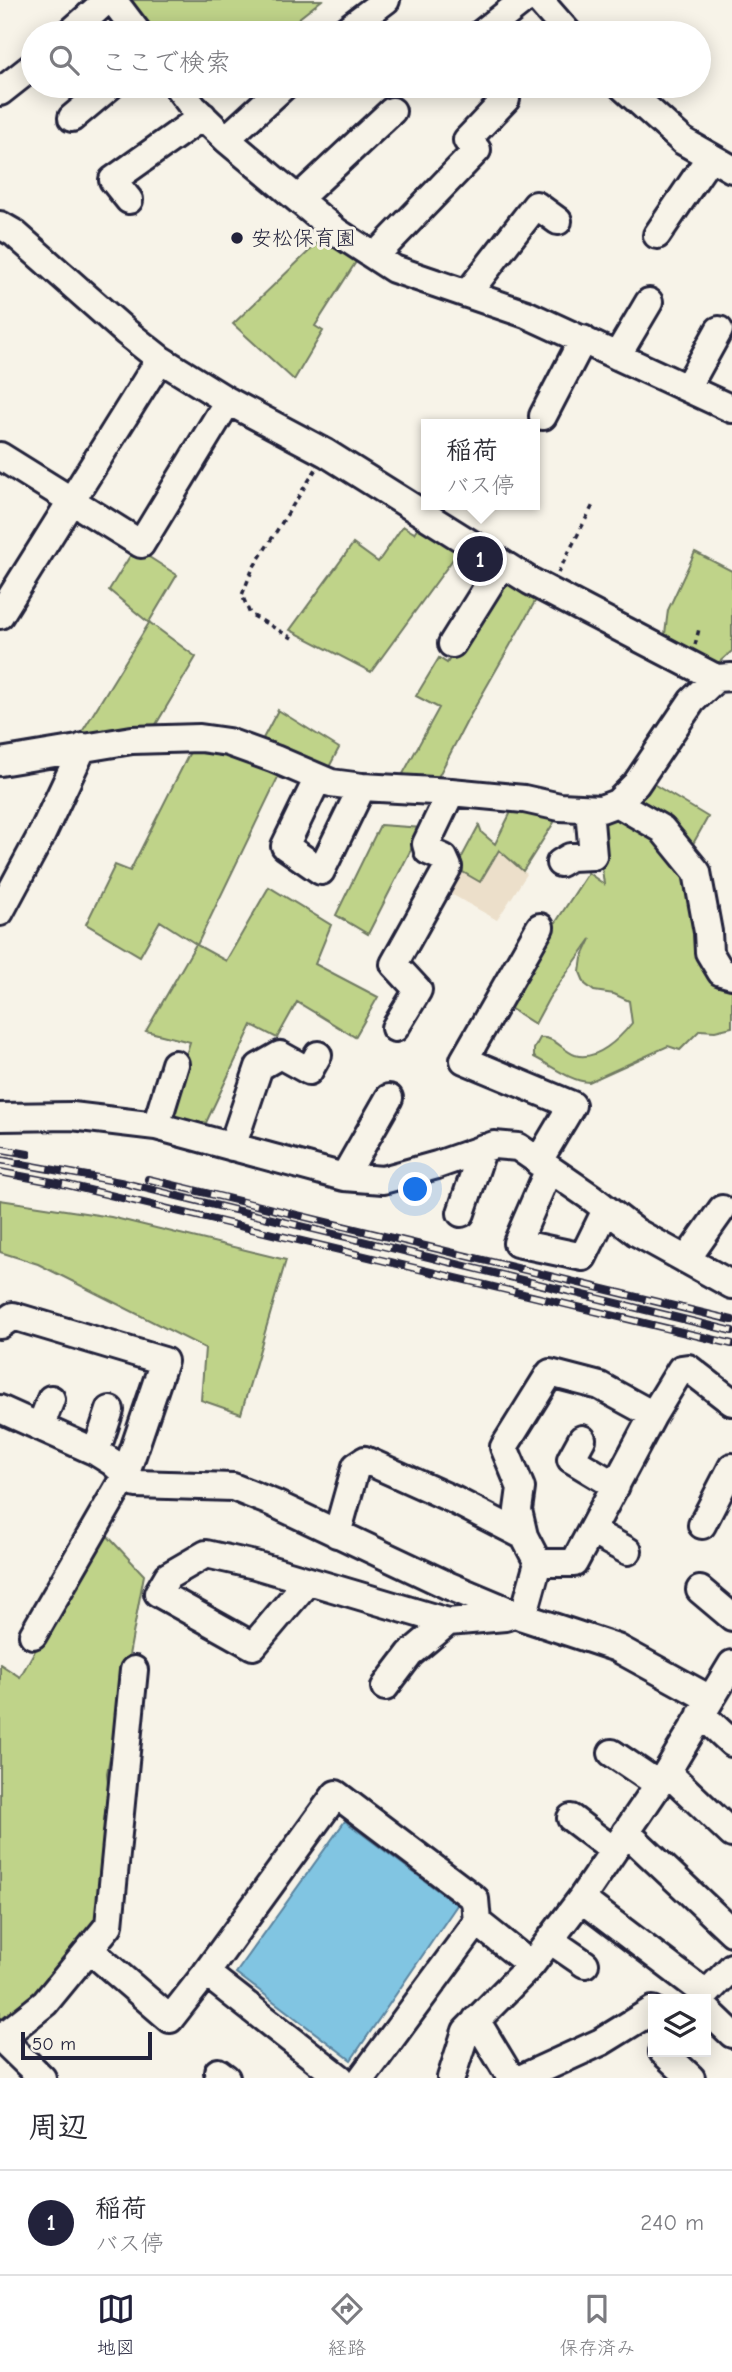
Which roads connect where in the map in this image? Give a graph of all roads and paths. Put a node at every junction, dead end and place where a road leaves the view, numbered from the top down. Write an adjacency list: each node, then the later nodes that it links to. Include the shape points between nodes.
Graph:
1 (107, 0): 6 (street)
2 (113, 0): 7 (street)
3 (386, 0): 8 (street)
4 (524, 0): 9 (street)
5 (539, 0): 10 (street)
6 (83, 21)
7 (129, 21)
8 (358, 21)
9 (497, 21)
10 (557, 21)
11 (21, 75): 12 (street)
12 (0, 92)
13 (96, 98): 20 (street)
14 (187, 98): 19 (street)
15 (271, 98): 21 (street)
16 (635, 98): 22 (street, via 683,141)
17 (506, 99): 28 (street, via 467,140 477,150)
18 (392, 111): 23 (street)
19 (203, 116): 21 (street); 24 (street, via 113,180)
20 (72, 118)
21 (226, 139): 23 (street)
22 (721, 163): 27 (street)
23 (299, 198): 28 (street, via 337,232)
24 (129, 200)
25 (558, 221): 29 (street, via 536,205)
26 (0, 225): 34 (street)
27 (657, 235)
28 (375, 256): 29 (street, via 394,269)
29 (467, 295): 32 (street)
30 (649, 302): 33 (street)
31 (719, 330): 35 (street)
32 (583, 339): 33 (street); 38 (street)
33 (617, 356): 35 (street)
34 (160, 359): 36 (street); 41 (street)
35 (687, 388): 37 (street)
36 (228, 401): 39 (street); 41 (street, via 141,544)
37 (732, 409)
38 (543, 416)
39 (326, 453): 43 (street); 47 (path, via 253,568 242,595 250,614)
40 (0, 456): 41 (street)
41 (73, 501): 45 (street)
42 (593, 505): 44 (path)
43 (502, 564): 44 (street); 48 (street)
44 (549, 591): 50 (street)
45 (0, 615)
46 (699, 629): 49 (path)
47 (292, 638)
48 (452, 644)
49 (694, 651)
50 (727, 678): 56 (street, via 692,701 636,784)
51 (83, 747): 52 (street); 53 (street, via 200,737 229,742); 59 (street)
52 (6, 753)
53 (318, 778): 54 (street); 54 (street, via 285,846 321,871)
54 (362, 788): 55 (street)
55 (451, 792): 57 (street); 62 (street, via 426,844 447,866 394,964 418,990)
56 (617, 803): 57 (street); 61 (street, via 662,829 697,873 709,952 721,972)
57 (589, 810): 58 (street, via 593,856 570,857)
58 (561, 863)
59 (0, 912)
60 (540, 927): 70 (street, via 464,1060 572,1105)
61 (732, 975)
62 (395, 1028)
63 (318, 1055): 68 (street, via 309,1071 280,1055 259,1067)
64 (175, 1063): 67 (street)
65 (389, 1098): 71 (street)
66 (0, 1117): 67 (street, via 72,1116)
67 (156, 1126): 68 (street)
68 (232, 1147): 71 (street)
69 (483, 1148): 70 (street, via 518,1147); 71 (street, via 383,1180); 74 (street)
70 (543, 1165): 73 (street); 73 (street, via 517,1243 583,1257)
71 (344, 1177)
72 (722, 1209): 75 (street)
73 (606, 1210): 75 (street)
74 (461, 1213)
75 (686, 1260): 76 (street)
76 (729, 1277)
77 (0, 1325): 89 (street, via 13,1316 164,1361)
78 (51, 1399): 84 (street)
79 (732, 1402): 82 (street, via 688,1368 681,1369)
80 (0, 1409): 84 (street)
81 (110, 1410): 87 (street)
82 (653, 1415): 86 (street, via 600,1386 550,1373); 90 (street)
83 (492, 1422): 86 (street)
84 (40, 1427): 87 (street)
85 (582, 1439): 90 (street, via 571,1459)
86 (504, 1447): 94 (street, via 522,1488 518,1510)
87 (96, 1452): 89 (street)
88 (732, 1467): 91 (street)
89 (125, 1476): 93 (street, via 136,1484 233,1487); 102 (street)
90 (616, 1486): 92 (street)
91 (702, 1525)
92 (591, 1531): 95 (street); 96 (street, via 574,1563)
93 (337, 1534): 94 (street, via 356,1466 365,1460); 99 (street)
94 (524, 1536): 96 (street)
95 (628, 1551)
96 (538, 1563): 99 (street)
97 (307, 1582): 97 (street, via 206,1554 168,1576 158,1593 253,1646); 101 (street)
98 (700, 1590): 100 (street)
99 (519, 1615): 101 (street); 106 (street, via 617,1648)
100 (732, 1617)
101 (448, 1622): 105 (street, via 410,1654)
102 (33, 1635)
103 (732, 1664): 106 (street)
104 (134, 1670): 117 (street, via 109,1925)
105 (384, 1687)
106 (705, 1707): 107 (street); 109 (street)
107 (732, 1743)
108 (612, 1753): 109 (street)
109 (662, 1778): 111 (street); 112 (street)
110 (571, 1818): 112 (street)
111 (732, 1834)
112 (620, 1841): 113 (street); 115 (street)
113 (581, 1899): 116 (street); 122 (street)
114 (477, 1922): 119 (street); 121 (street, via 475,1899 336,1794); 132 (street)
115 (732, 1932)
116 (550, 1940): 118 (street); 119 (street)
117 (90, 1950): 121 (street, via 170,2019); 130 (street, via 45,2003 1,2038)
118 (585, 1964)
119 (531, 1965): 126 (street)
120 (732, 1967): 123 (street)
121 (206, 1973): 131 (street)
122 (699, 1994)
123 (701, 1994)
124 (711, 2008): 127 (street)
125 (648, 2013): 129 (street, via 601,2042)
126 (476, 2020): 133 (street, via 466,2031); 134 (street)
127 (732, 2034)
128 (668, 2057): 136 (street)
129 (572, 2068): 135 (street)
130 (42, 2078)
131 (340, 2078)
132 (362, 2078)
133 (451, 2078)
134 (511, 2078)
135 (522, 2078)
136 (691, 2078)

